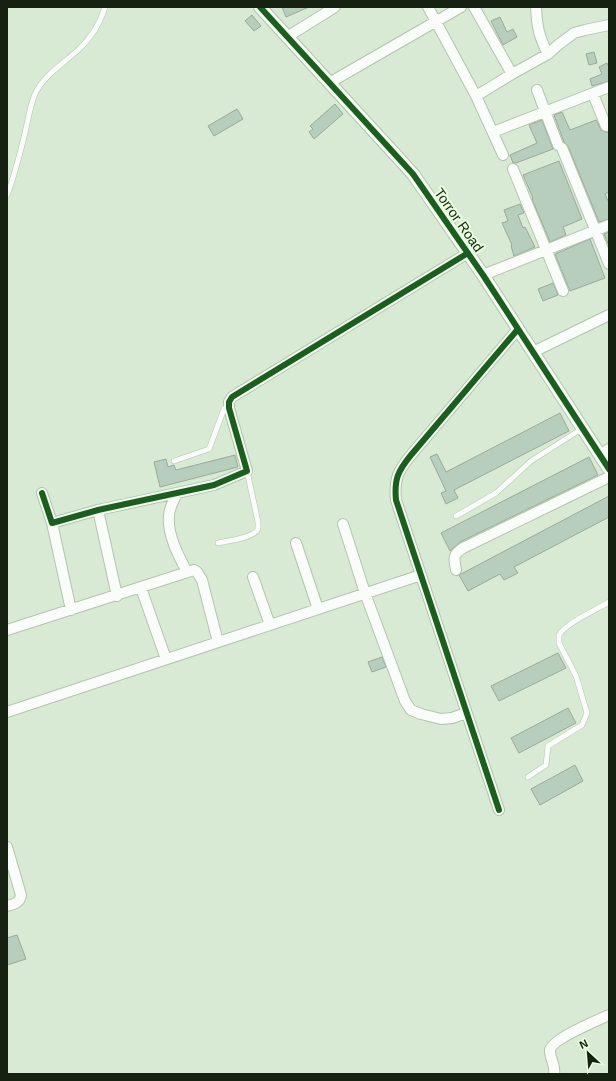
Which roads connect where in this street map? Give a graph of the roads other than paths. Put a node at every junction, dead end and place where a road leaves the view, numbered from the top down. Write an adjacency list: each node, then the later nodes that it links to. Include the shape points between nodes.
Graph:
1 (106, 7): 23 (lane, via 100,23 90,37 50,74 36,94)
2 (260, 7): 10 (street, Torror Road)
3 (335, 7): 10 (street)
4 (428, 7): 8 (street)
5 (461, 7): 8 (street)
6 (474, 7): 12 (street)
7 (536, 7): 11 (street, via 537,27)
8 (436, 21): 13 (street); 17 (street)
9 (609, 25): 11 (street, via 574,33)
10 (287, 37): 13 (street, Torror Road)
11 (548, 54): 12 (street)
12 (512, 74): 17 (street)
13 (329, 83): 27 (street, Torror Road, via 413,174)
14 (609, 87): 16 (street)
15 (537, 90): 18 (street)
16 (593, 94): 18 (street); 19 (street)
17 (476, 96): 20 (street)
18 (546, 111): 20 (street); 25 (street)
19 (606, 126)
20 (493, 132): 21 (street)
21 (503, 154)
22 (513, 169): 26 (street)
23 (7, 195)
24 (609, 225): 25 (street)
25 (595, 230): 26 (street); 28 (street)
26 (546, 250): 29 (street); 30 (street)
27 (468, 253): 29 (street, Torror Road); 34 (street, via 239,391 232,397)
28 (609, 264)
29 (483, 274): 32 (street, Torror Road)
30 (563, 291)
31 (609, 315): 33 (street)
32 (518, 329): 33 (street, Torror Road); 51 (street, via 411,454 397,475 396,500)
33 (533, 352): 35 (street, Torror Road)
34 (229, 406): 37 (lane, via 224,409 218,421 209,449); 39 (street)
35 (583, 428): 36 (street, Torror Road); 44 (lane, via 531,461 496,493)
36 (605, 452): 38 (street, Torror Road)
37 (174, 461)
38 (609, 469)
39 (247, 471): 42 (street, via 214,484); 47 (lane, via 258,529 248,536)
40 (609, 477): 49 (street, via 456,552)
41 (42, 493): 45 (street)
42 (177, 493): 43 (street); 50 (street, via 169,516 170,528)
43 (98, 510): 45 (street); 55 (street)
44 (456, 516)
45 (52, 523): 58 (street)
46 (343, 524): 54 (street)
47 (218, 543)
48 (296, 543): 57 (street)
49 (456, 570)
50 (187, 572): 53 (street); 61 (street, via 194,570 199,575)
51 (421, 575): 54 (street); 64 (street)
52 (254, 577): 59 (street)
53 (141, 588): 55 (street); 62 (street)
54 (366, 593): 57 (street); 64 (street, via 405,701 411,710 441,719 452,718)
55 (117, 596): 58 (street)
56 (609, 602): 65 (lane, via 571,624 558,635 559,643 576,676 587,713 582,725 548,746 546,765)
57 (318, 609): 59 (street)
58 (71, 610): 60 (street)
59 (270, 625): 61 (street)
60 (7, 630)
61 (218, 642): 62 (street)
62 (166, 660): 63 (street)
63 (7, 712)
64 (466, 712): 66 (street)
65 (528, 777)
66 (499, 810)
67 (7, 847): 68 (street, via 21,895 16,903)
68 (7, 906)
69 (609, 1015): 70 (street, via 562,1037 553,1044 550,1056 555,1065)
70 (554, 1074)

